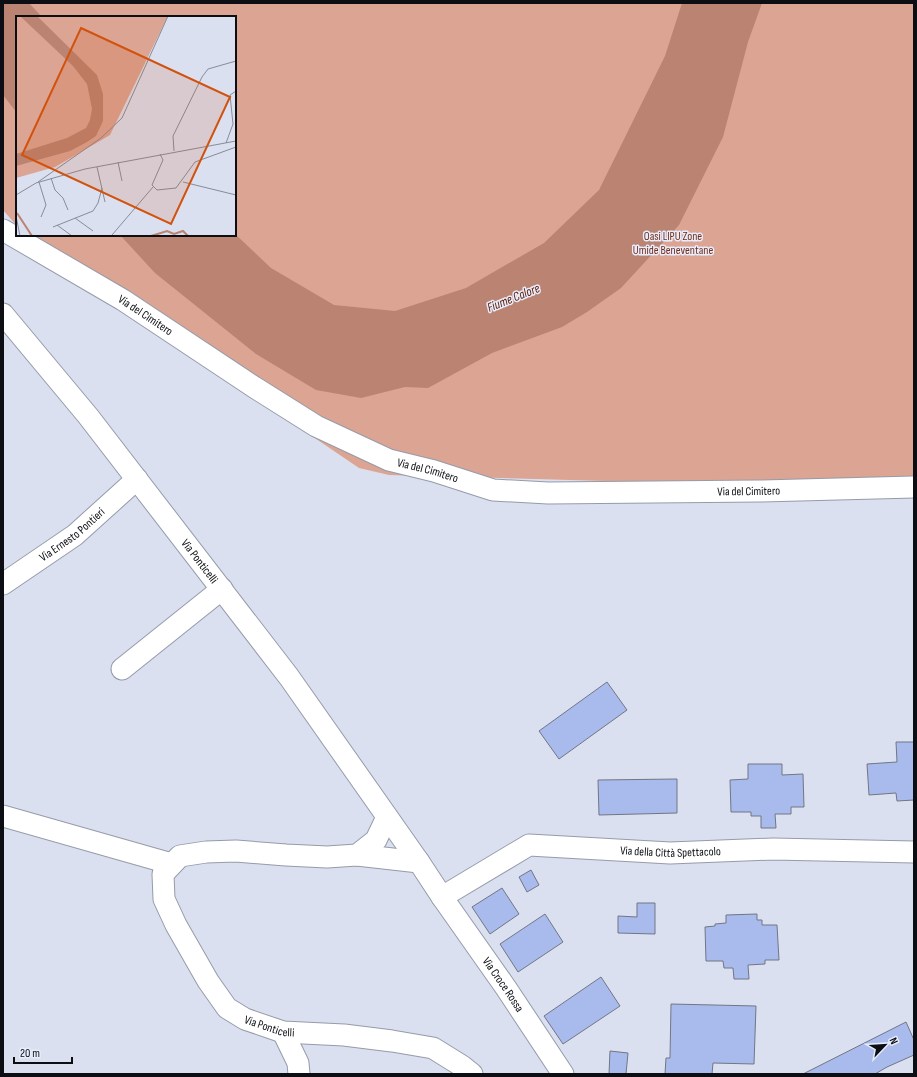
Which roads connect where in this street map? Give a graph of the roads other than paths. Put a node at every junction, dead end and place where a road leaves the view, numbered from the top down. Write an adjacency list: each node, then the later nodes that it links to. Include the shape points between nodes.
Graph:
1 (3, 230): 4 (street, Via del Cimitero, via 122,300 316,426 389,460 493,490 548,493)
2 (3, 314): 3 (street, Via Ponticelli)
3 (137, 478): 5 (street, Via Ernesto Pontieri, via 75,535); 8 (street, Via Ponticelli)
4 (914, 487)
5 (23, 570): 6 (street); 7 (street, Via Ernesto Pontieri)
6 (3, 575)
7 (3, 584)
8 (222, 589): 9 (street); 11 (street, Via Ponticelli, via 289,677)
9 (122, 669)
10 (3, 816): 15 (street)
11 (387, 817): 13 (street, via 376,840); 14 (street, Via Ponticelli)
12 (914, 852): 16 (street, Via della Città Spettacolo, via 773,849 670,852 529,845)
13 (357, 855): 14 (street); 15 (street, via 327,857 236,851 206,852 180,856)
14 (419, 862): 16 (street, Via Ponticelli)
15 (172, 864): 17 (street, Via Ponticelli, via 163,874 164,899 176,925 216,992 227,1008 245,1019)
16 (442, 897): 20 (street, Via Croce Rossa)
17 (283, 1032): 18 (street, via 298,1063); 19 (street, Via Ponticelli, via 344,1035 433,1048)
18 (299, 1074)
19 (472, 1074)
20 (563, 1074)

